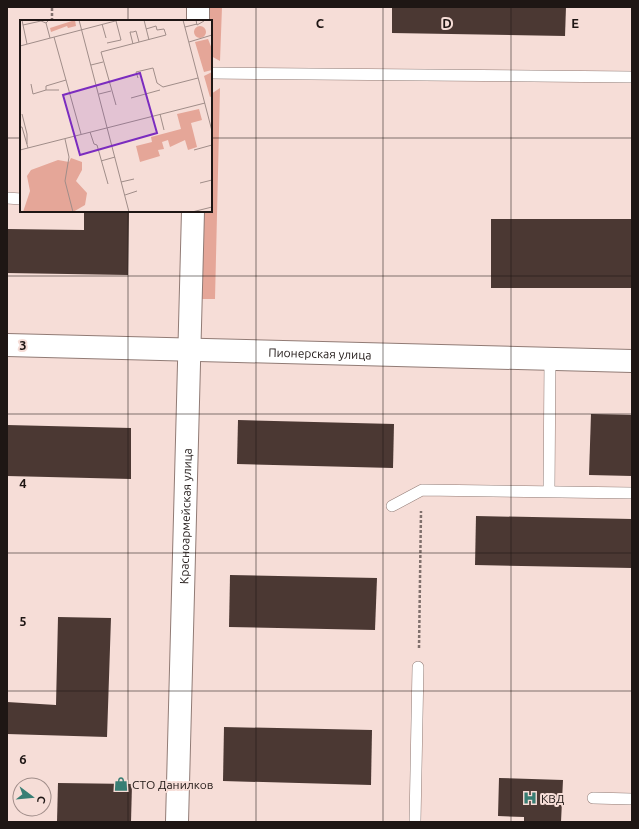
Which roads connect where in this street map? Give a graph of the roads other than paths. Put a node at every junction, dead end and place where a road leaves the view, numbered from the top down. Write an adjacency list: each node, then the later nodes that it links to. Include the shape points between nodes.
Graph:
1 (198, 7): 2 (street)
2 (198, 20)
3 (212, 73): 4 (lane)
4 (632, 77)
5 (7, 198): 6 (lane)
6 (20, 199)
7 (193, 212): 9 (street, Красноармейская улица)
8 (7, 345): 9 (street, Пионерская улица)
9 (189, 350): 10 (street, Пионерская улица); 18 (street, Красноармейская улица)
10 (550, 359): 11 (street, Пионерская улица); 12 (lane)
11 (632, 361)
12 (549, 491): 13 (lane); 14 (lane, via 422,490)
13 (632, 493)
14 (392, 506)
15 (418, 667): 19 (lane)
16 (593, 798): 17 (lane)
17 (632, 799)
18 (177, 822)
19 (415, 822)

